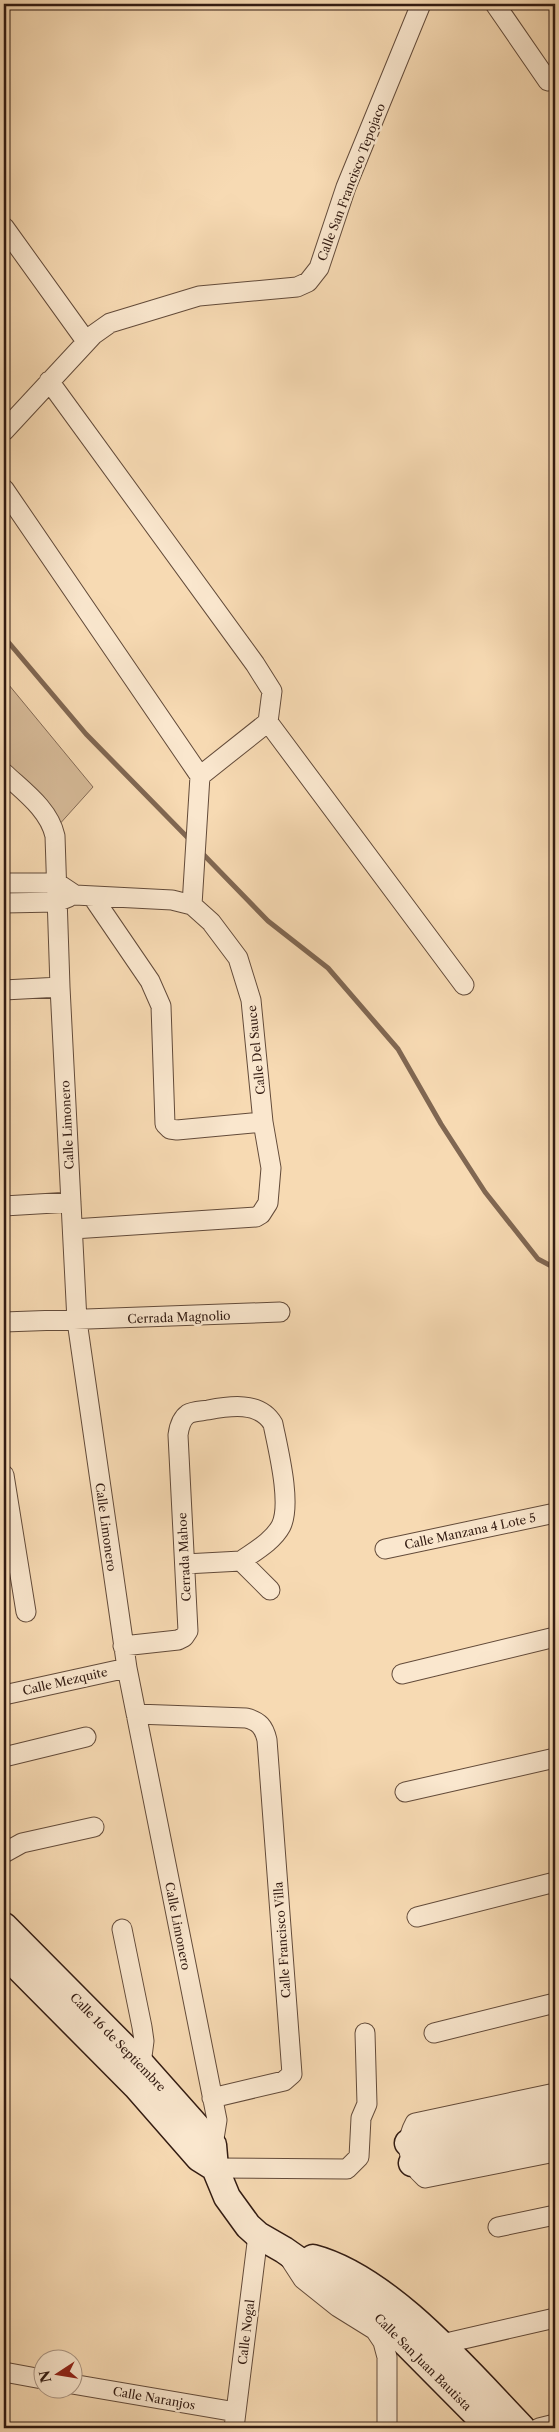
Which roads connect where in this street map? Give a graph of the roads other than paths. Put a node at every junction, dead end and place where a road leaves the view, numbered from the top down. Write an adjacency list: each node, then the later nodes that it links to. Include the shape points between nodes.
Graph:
1 (421, 4): 5 (street, Calle San Francisco Tepojaco, via 346,187 319,268 308,282 297,287 199,296 110,324)
2 (495, 4): 3 (street)
3 (548, 82)
4 (5, 233): 5 (street)
5 (86, 341): 6 (street, Calle San Francisco Tepojaco)
6 (49, 382): 7 (street, Calle San Francisco Tepojaco); 9 (street, via 268,684 272,691)
7 (4, 431)
8 (4, 489): 11 (street)
9 (268, 722): 11 (street); 17 (street)
10 (4, 773): 13 (street, Calle Limonero, via 46,814 52,826 57,858)
11 (200, 776): 16 (street)
12 (4, 883): 13 (street, Calle Del Sauce)
13 (57, 893): 14 (street, Calle Del Sauce); 15 (street, Calle Del Sauce); 18 (street, Calle Limonero)
14 (83, 896): 16 (street, Calle Del Sauce, via 172,900); 20 (street, via 150,981 161,1006 164,1124 177,1130)
15 (4, 903)
16 (192, 905): 20 (street, Calle Del Sauce, via 211,922 238,958 251,1000)
17 (464, 985)
18 (60, 987): 19 (street); 21 (street, Calle Limonero)
19 (4, 990)
20 (263, 1122): 23 (street, Calle Del Sauce, via 271,1168 268,1203 256,1217)
21 (71, 1202): 22 (street); 23 (street, Calle Limonero)
22 (4, 1206)
23 (73, 1229): 25 (street, Calle Limonero)
24 (280, 1312): 25 (street, Cerrada Magnolio)
25 (77, 1321): 26 (street, Cerrada Magnolio); 35 (street, Calle Limonero)
26 (4, 1322)
27 (4, 1475): 33 (street)
28 (555, 1513): 29 (street, Calle Manzana 4 Lote 5)
29 (386, 1549)
30 (241, 1561): 31 (street); 31 (street, Cerrada Mahoe, via 272,1538 286,1512 273,1424 257,1410 241,1406 191,1413 179,1426); 32 (street)
31 (184, 1564): 35 (street, Cerrada Mahoe, via 188,1630 184,1637)
32 (270, 1590)
33 (26, 1612)
34 (555, 1637): 37 (street)
35 (124, 1646): 36 (street, Calle Limonero)
36 (127, 1668): 38 (street, Calle Mezquite); 39 (street, Calle Limonero)
37 (402, 1674)
38 (4, 1695)
39 (136, 1714): 56 (street, Calle Limonero); 56 (street, Calle Francisco Villa, via 246,1718 260,1724 267,1740 292,2074 284,2081)
40 (86, 1737): 41 (street)
41 (4, 1757)
42 (555, 1758): 43 (street)
43 (406, 1792)
44 (94, 1827): 45 (street, via 22,1843)
45 (4, 1853)
46 (555, 1882): 47 (street)
47 (417, 1916)
48 (4, 1926): 54 (main road, Calle 16 de Septiembre)
49 (122, 1929): 54 (street, via 144,2041)
50 (4, 1953): 61 (main road, Calle 16 de Septiembre, via 136,2086 199,2158)
51 (555, 2003): 53 (street)
52 (365, 2033): 61 (street, via 367,2104 360,2118 358,2157 347,2168)
53 (434, 2033)
54 (141, 2064): 61 (main road, Calle 16 de Septiembre)
55 (555, 2093): 60 (street, via 415,2123)
56 (212, 2098): 61 (street, Calle Limonero, via 217,2120)
57 (555, 2112): 60 (main road)
58 (555, 2132): 60 (main road)
59 (555, 2152): 60 (street, via 425,2178)
60 (410, 2153)
61 (214, 2156): 64 (main road, Calle 16 de Septiembre, via 227,2196 238,2214)
62 (555, 2215): 63 (street)
63 (498, 2227)
64 (258, 2235): 65 (main road, Calle 16 de Septiembre); 71 (street, Calle Nogal)
65 (284, 2250): 67 (main road, Calle San Juan Bautista, via 333,2263 377,2288); 73 (street, via 303,2279 338,2307 375,2330 384,2342); 74 (main road, Calle San Juan Bautista, via 381,2318)
66 (555, 2318): 67 (street)
67 (442, 2344): 75 (main road, Calle San Juan Bautista)
68 (4, 2372): 69 (street)
69 (32, 2377)
70 (82, 2386): 71 (street, Calle Naranjos)
71 (235, 2420)
72 (555, 2424): 76 (street)
73 (387, 2428)
74 (490, 2428)
75 (522, 2428)
76 (539, 2428)

